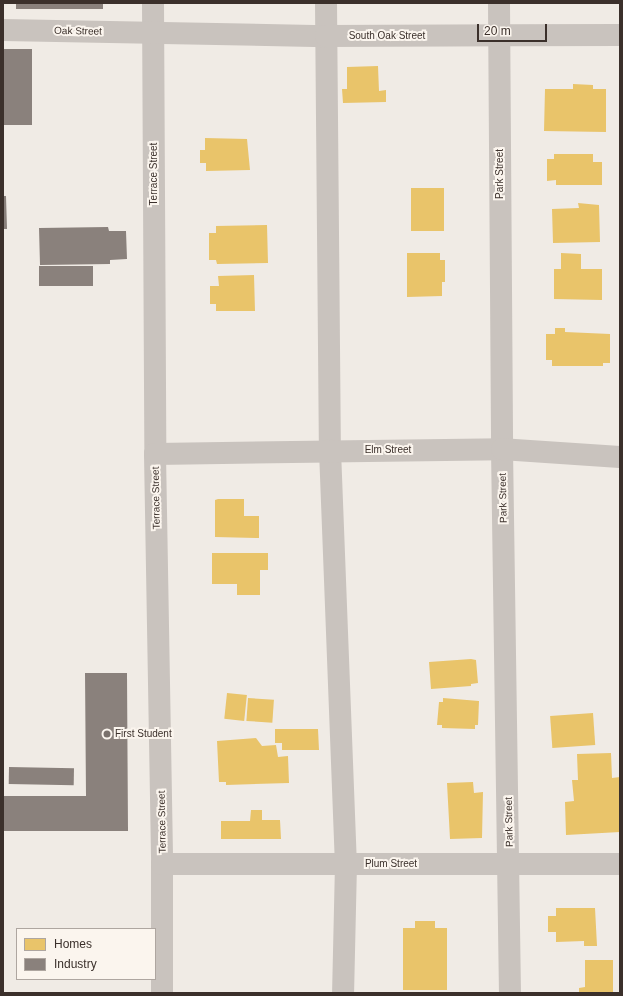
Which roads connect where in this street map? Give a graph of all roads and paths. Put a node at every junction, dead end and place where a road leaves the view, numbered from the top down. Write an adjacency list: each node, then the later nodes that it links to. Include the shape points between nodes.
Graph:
1 (153, 3): 5 (street, Terrace Street)
2 (326, 3): 6 (street)
3 (499, 3): 7 (street, Park Street)
4 (3, 30): 5 (street, Oak Street)
5 (154, 32): 6 (street, South Oak Street); 11 (street, Terrace Street)
6 (326, 36): 7 (street, South Oak Street); 10 (street)
7 (500, 36): 8 (street, South Oak Street); 9 (street, Park Street)
8 (620, 36)
9 (502, 449): 10 (street, Elm Street); 12 (street, Elm Street); 15 (street, Park Street)
10 (330, 450): 11 (street, Elm Street); 14 (street)
11 (155, 454): 13 (street, Terrace Street)
12 (620, 457)
13 (162, 864): 14 (street, Plum Street); 17 (street, Terrace Street)
14 (346, 864): 15 (street, Plum Street); 18 (street)
15 (510, 864): 16 (street, Plum Street); 19 (street, Park Street)
16 (620, 864)
17 (162, 993)
18 (343, 993)
19 (510, 993)

